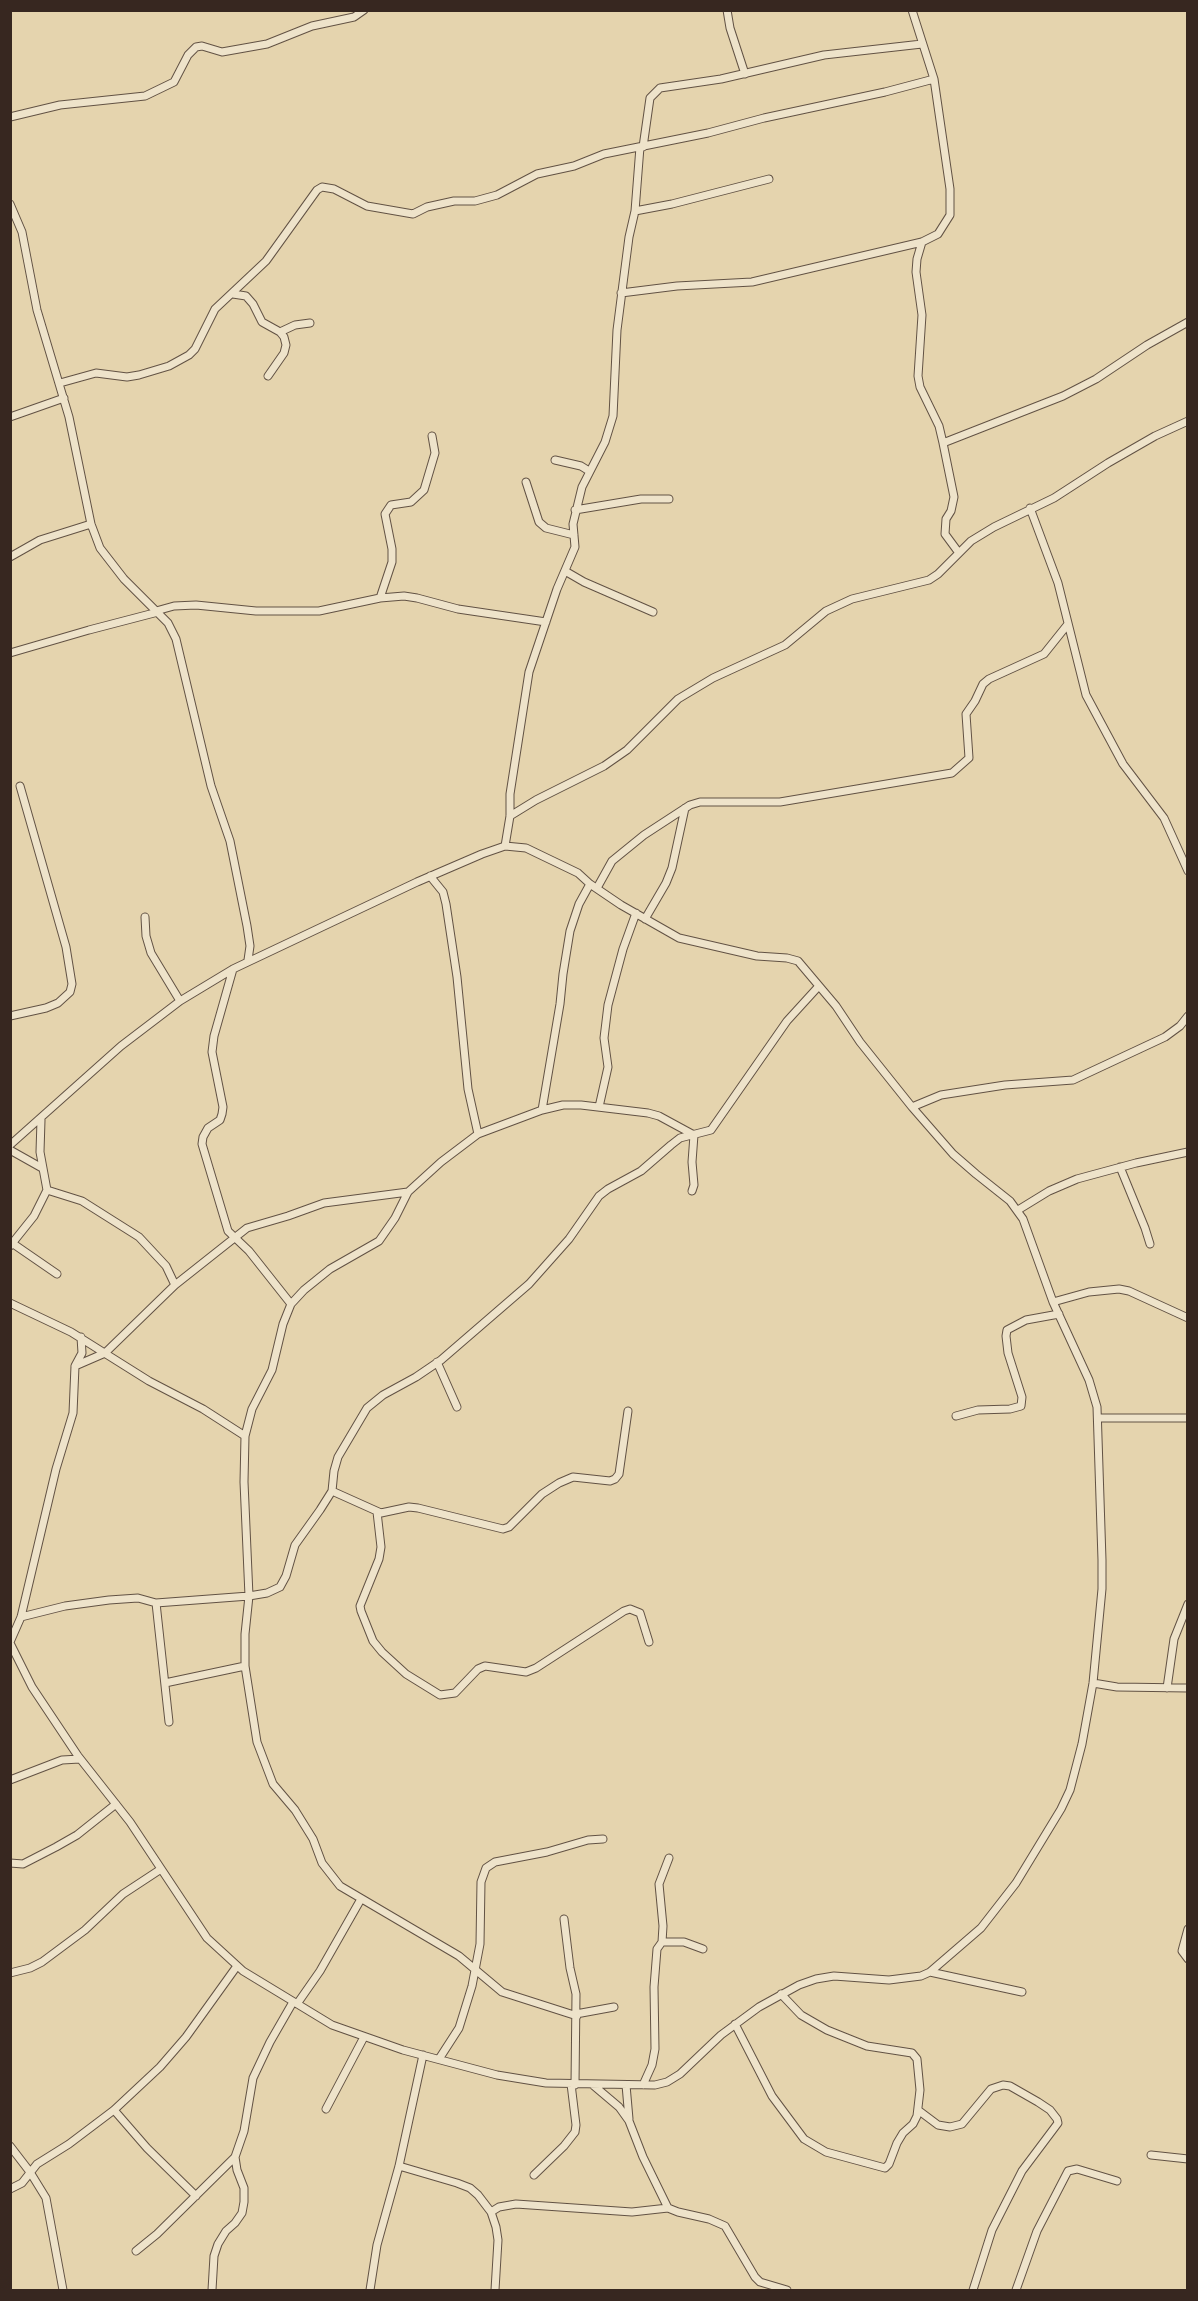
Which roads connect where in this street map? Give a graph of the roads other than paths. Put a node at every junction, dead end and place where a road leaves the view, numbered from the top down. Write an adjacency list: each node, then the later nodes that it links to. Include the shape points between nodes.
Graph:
1 (364, 10): 7 (street, via 267,44 222,52 202,45 196,47 174,82 146,96 60,105)
2 (727, 10): 5 (street)
3 (912, 10): 4 (street)
4 (922, 44): 5 (street, via 824,55); 6 (street)
5 (745, 74): 8 (street, via 656,90 650,98)
6 (934, 79): 8 (street); 13 (street, via 951,203 944,226)
7 (10, 117)
8 (642, 147): 11 (street); 15 (street, via 537,174 497,195 427,207 413,214 367,206 322,187 266,261)
9 (769, 179): 11 (street)
10 (10, 204): 12 (street)
11 (635, 211): 14 (street)
12 (13, 218): 20 (street, via 22,232 37,310)
13 (922, 242): 14 (street, via 752,282); 25 (street, via 916,259 922,315 918,376)
14 (621, 293): 27 (street, via 613,416 605,442)
15 (232, 294): 18 (street, via 246,296 262,322); 20 (street, via 215,309 195,349 178,362 133,376 96,374)
16 (1188, 322): 25 (street, via 1063,396)
17 (310, 323): 18 (street)
18 (280, 332): 19 (street, via 286,345 284,353)
19 (268, 376)
20 (60, 383): 21 (street)
21 (64, 398): 22 (street); 32 (street)
22 (10, 417)
23 (1188, 421): 30 (street)
24 (432, 436): 37 (street, via 435,453 424,490 411,502 391,505 385,514 392,562)
25 (943, 443): 34 (street, via 954,497 945,534)
26 (555, 460): 27 (street)
27 (589, 471): 31 (street)
28 (526, 482): 33 (street, via 538,522)
29 (669, 499): 31 (street, via 641,499)
30 (1030, 508): 34 (street, via 971,541); 41 (street, via 1058,582)
31 (575, 510): 33 (street)
32 (91, 524): 35 (street, via 40,540); 38 (street, via 100,548 124,579)
33 (574, 535): 36 (street, via 575,547)
34 (958, 554): 45 (street, via 929,580 852,599 826,611 785,645 678,699 627,750 604,766)
35 (10, 557)
36 (565, 571): 39 (street); 40 (street)
37 (380, 598): 38 (street, via 319,611 256,611 196,605); 40 (street, via 417,598 458,609)
38 (157, 611): 42 (street); 54 (street, via 176,639 211,786 230,842 250,946)
39 (653, 612)
40 (546, 622): 45 (street, via 529,672)
41 (1068, 624): 44 (street, via 1044,654 983,684 965,718 969,758 952,773 780,802 700,802); 47 (street, via 1086,695 1123,764 1164,818)
42 (10, 653)
43 (20, 786): 58 (street, via 60,926 72,984 66,998 58,1003)
44 (685, 808): 50 (street, via 612,861); 53 (street, via 672,868)
45 (510, 816): 46 (street)
46 (505, 846): 48 (street); 49 (street, via 526,848 578,873)
47 (1188, 871)
48 (430, 876): 54 (street); 64 (street, via 446,904)
49 (590, 884): 50 (street); 62 (street, via 570,931)
50 (597, 888): 51 (street)
51 (636, 913): 53 (street); 60 (street, via 608,1005 604,1038 608,1067)
52 (145, 917): 57 (street, via 151,953)
53 (645, 919): 56 (street, via 679,938 798,962)
54 (248, 960): 55 (street)
55 (233, 969): 57 (street); 75 (street, via 212,1052 222,1114 208,1128 202,1144)
56 (818, 987): 61 (street); 65 (street, via 787,1021 718,1123 711,1130)
57 (180, 1001): 63 (street, via 122,1046)
58 (10, 1016)
59 (1188, 1016): 61 (street, via 1165,1037 1073,1080 941,1095)
60 (599, 1107): 62 (street, via 563,1105); 65 (street, via 659,1116)
61 (912, 1107): 74 (street, via 954,1154)
62 (542, 1110): 64 (street)
63 (41, 1120): 66 (street); 70 (street)
64 (477, 1134): 73 (street)
65 (694, 1135): 72 (street); 87 (street, via 670,1144 641,1172 599,1196 569,1239 529,1284)
66 (10, 1144)
67 (10, 1150): 70 (street)
68 (1188, 1152): 69 (street)
69 (1120, 1167): 74 (street, via 1077,1179); 77 (street)
70 (42, 1168): 71 (street)
71 (47, 1190): 76 (street); 79 (street, via 82,1201 139,1237 166,1266)
72 (692, 1191)
73 (408, 1192): 75 (street, via 324,1203 247,1228); 82 (street, via 379,1241 330,1269)
74 (1018, 1210): 80 (street)
75 (233, 1238): 79 (street); 82 (street, via 249,1251)
76 (11, 1244): 78 (street)
77 (1150, 1244)
78 (57, 1274)
79 (175, 1285): 86 (street)
80 (1053, 1302): 83 (street); 84 (street, via 1119,1289)
81 (10, 1304): 85 (street)
82 (291, 1304): 94 (street, via 272,1370 252,1409)
83 (1059, 1314): 91 (street, via 1026,1320 1007,1330 1008,1353 1022,1397 1021,1406); 92 (street, via 1089,1380)
84 (1188, 1317)
85 (81, 1337): 86 (street); 88 (street, via 82,1353)
86 (105, 1353): 88 (street); 94 (street)
87 (437, 1362): 89 (street); 95 (street, via 367,1408 338,1457)
88 (75, 1366): 100 (street, via 73,1413)
89 (457, 1407)
90 (628, 1410): 96 (street, via 619,1474 615,1479 573,1477 559,1483 509,1527 496,1529 409,1507)
91 (956, 1416)
92 (1098, 1418): 93 (street); 105 (street, via 1102,1589)
93 (1188, 1418)
94 (245, 1436): 97 (street)
95 (332, 1491): 96 (street); 97 (street, via 295,1545 280,1587)
96 (377, 1512): 101 (street, via 381,1547 361,1611 382,1652 406,1674 440,1695 455,1693 485,1666 526,1672 536,1668 630,1609 640,1613)
97 (249, 1596): 98 (street); 103 (street)
98 (156, 1603): 100 (street, via 138,1598 109,1600); 104 (street)
99 (1188, 1604): 106 (street, via 1174,1639)
100 (21, 1617): 102 (street)
101 (649, 1642)
102 (10, 1643): 109 (street, via 32,1687)
103 (245, 1666): 104 (street); 116 (street, via 257,1742 269,1778 314,1839 322,1863 332,1877)
104 (165, 1683): 108 (street)
105 (1093, 1683): 106 (street); 124 (street, via 1076,1772 1061,1809 1016,1883 981,1928)
106 (1167, 1688): 107 (street)
107 (1188, 1688)
108 (169, 1722)
109 (80, 1759): 110 (street, via 62,1760); 111 (street)
110 (10, 1780)
111 (116, 1804): 114 (street, via 56,1847 23,1864); 115 (street)
112 (603, 1839): 123 (street, via 495,1862 486,1868 481,1882 480,1944)
113 (669, 1858): 119 (street, via 659,1890)
114 (10, 1863)
115 (160, 1869): 122 (street, via 207,1938); 125 (street, via 123,1894 85,1930 42,1962)
116 (361, 1899): 123 (street, via 459,1956); 128 (street, via 320,1971)
117 (564, 1919): 130 (street)
118 (1188, 1929): 121 (street, via 1182,1951)
119 (662, 1942): 120 (street, via 684,1942); 138 (street, via 656,1957 655,2049)
120 (702, 1949)
121 (1188, 1959)
122 (237, 1966): 128 (street); 139 (street, via 186,2037)
123 (475, 1971): 130 (street, via 502,1992); 134 (street, via 459,2028)
124 (930, 1972): 126 (street); 127 (street, via 905,1979 834,1976)
125 (10, 1973)
126 (1022, 1992)
127 (781, 1994): 131 (street); 141 (street, via 801,2015 838,2035 867,2046 912,2053 919,2065)
128 (295, 2003): 132 (street, via 332,2025); 145 (street, via 255,2071)
129 (614, 2007): 130 (street)
130 (577, 2015): 135 (street)
131 (735, 2024): 138 (street, via 680,2074 667,2082); 141 (street, via 772,2096 804,2139 826,2151 885,2168)
132 (364, 2037): 133 (street); 140 (street)
133 (423, 2055): 134 (street); 147 (street)
134 (439, 2059): 135 (street, via 497,2075)
135 (573, 2084): 136 (street); 149 (street, via 575,2132)
136 (593, 2085): 137 (street); 142 (street)
137 (626, 2085): 138 (street); 142 (street)
138 (643, 2085)
139 (114, 2109): 148 (street); 152 (street)
140 (326, 2109)
141 (918, 2110): 161 (street, via 938,2125 962,2124 991,2090 1010,2085 1050,2110 1057,2119 1058,2123 1022,2171 998,2219)
142 (629, 2121): 153 (street)
143 (10, 2146): 148 (street)
144 (1151, 2155): 146 (street)
145 (236, 2157): 152 (street); 157 (street, via 244,2202 236,2223 218,2244)
146 (1188, 2159)
147 (399, 2166): 154 (street, via 470,2188); 158 (street, via 377,2245)
148 (30, 2172): 151 (street, via 22,2183); 156 (street, via 48,2203)
149 (534, 2175)
150 (1117, 2181): 162 (street, via 1077,2169 1068,2171 1037,2231)
151 (10, 2189)
152 (196, 2196): 155 (street)
153 (668, 2208): 154 (street, via 632,2212 516,2204); 160 (street, via 724,2226 755,2277)
154 (491, 2212): 159 (street, via 498,2240)
155 (136, 2251)
156 (63, 2290)
157 (212, 2290)
158 (370, 2290)
159 (495, 2290)
160 (787, 2290)
161 (973, 2290)
162 (1016, 2290)

